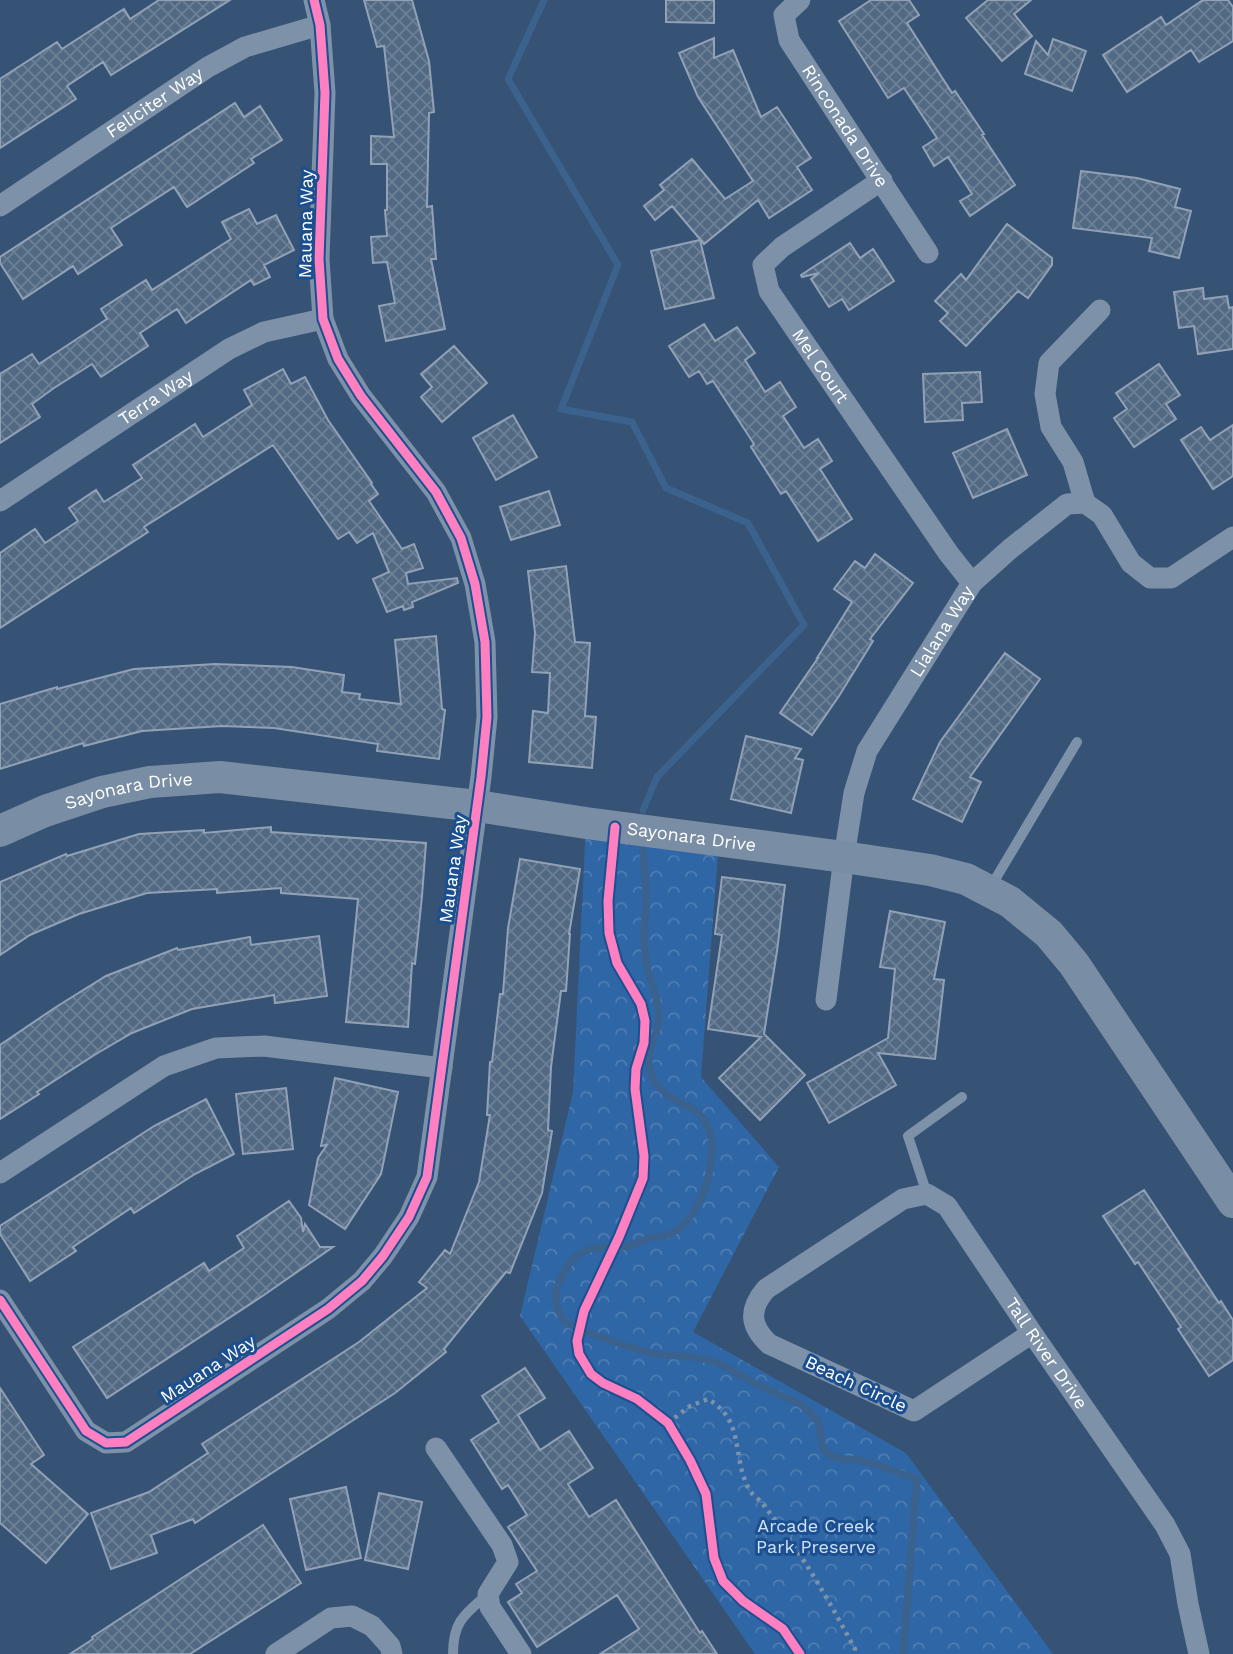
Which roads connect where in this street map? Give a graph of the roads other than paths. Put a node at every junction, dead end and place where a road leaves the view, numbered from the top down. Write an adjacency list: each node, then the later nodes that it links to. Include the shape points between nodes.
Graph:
1 (314, 0): 3 (street, Mauana Way)
2 (800, 0): 4 (street, Rinconada Drive, via 784,15 789,40)
3 (320, 25): 5 (street, Feliciter Way, via 245,47 208,67); 8 (street, Mauana Way, via 325,93 319,259)
4 (882, 180): 6 (street, Rinconada Drive); 12 (street, Mel Court, via 782,247 763,265 768,291)
5 (0, 206)
6 (928, 253)
7 (1100, 310): 10 (street, via 1049,363 1045,394 1051,427 1073,461)
8 (323, 319): 9 (street, Terra Way, via 264,332 229,349); 14 (street, Mauana Way, via 338,359 361,396 436,492 461,538 485,642 487,718)
9 (0, 501)
10 (1085, 503): 11 (street, via 1101,515 1131,563 1150,578 1171,578); 12 (street, Lialana Way, via 1067,504)
11 (1233, 537)
12 (972, 583): 16 (street, Lialana Way, via 867,751 854,793)
13 (1077, 742): 17 (lane)
14 (477, 806): 15 (street, Sayonara Drive, via 220,778 149,782 102,792); 16 (street, Sayonara Drive); 19 (street, Mauana Way)
15 (0, 831)
16 (844, 857): 17 (street, Sayonara Drive, via 930,870 966,879); 18 (street, Lialana Way)
17 (988, 891): 23 (street, Sayonara Drive, via 1010,902 1049,934 1074,964)
18 (826, 1000)
19 (442, 1068): 21 (street, via 264,1046 216,1048 164,1066); 24 (street, Mauana Way, via 427,1177 409,1217 362,1281 328,1309 126,1442 106,1443 86,1430)
20 (962, 1097): 22 (lane, via 908,1136)
21 (0, 1173)
22 (927, 1194): 25 (street, Tall River Drive, via 947,1206); 25 (street, Beach Circle, via 903,1199 766,1289 753,1313 760,1335 769,1344 914,1411)
23 (1233, 1202)
24 (0, 1300)
25 (1032, 1333): 32 (street, Tall River Drive, via 1165,1525 1180,1554)
26 (436, 1448): 27 (street, via 502,1545 508,1562)
27 (488, 1594): 30 (lane, via 462,1617 454,1634); 31 (street, via 490,1607)
28 (276, 1654): 29 (street, via 331,1618 352,1616 372,1626)
29 (393, 1654)
30 (453, 1654)
31 (521, 1654)
32 (1199, 1654)

